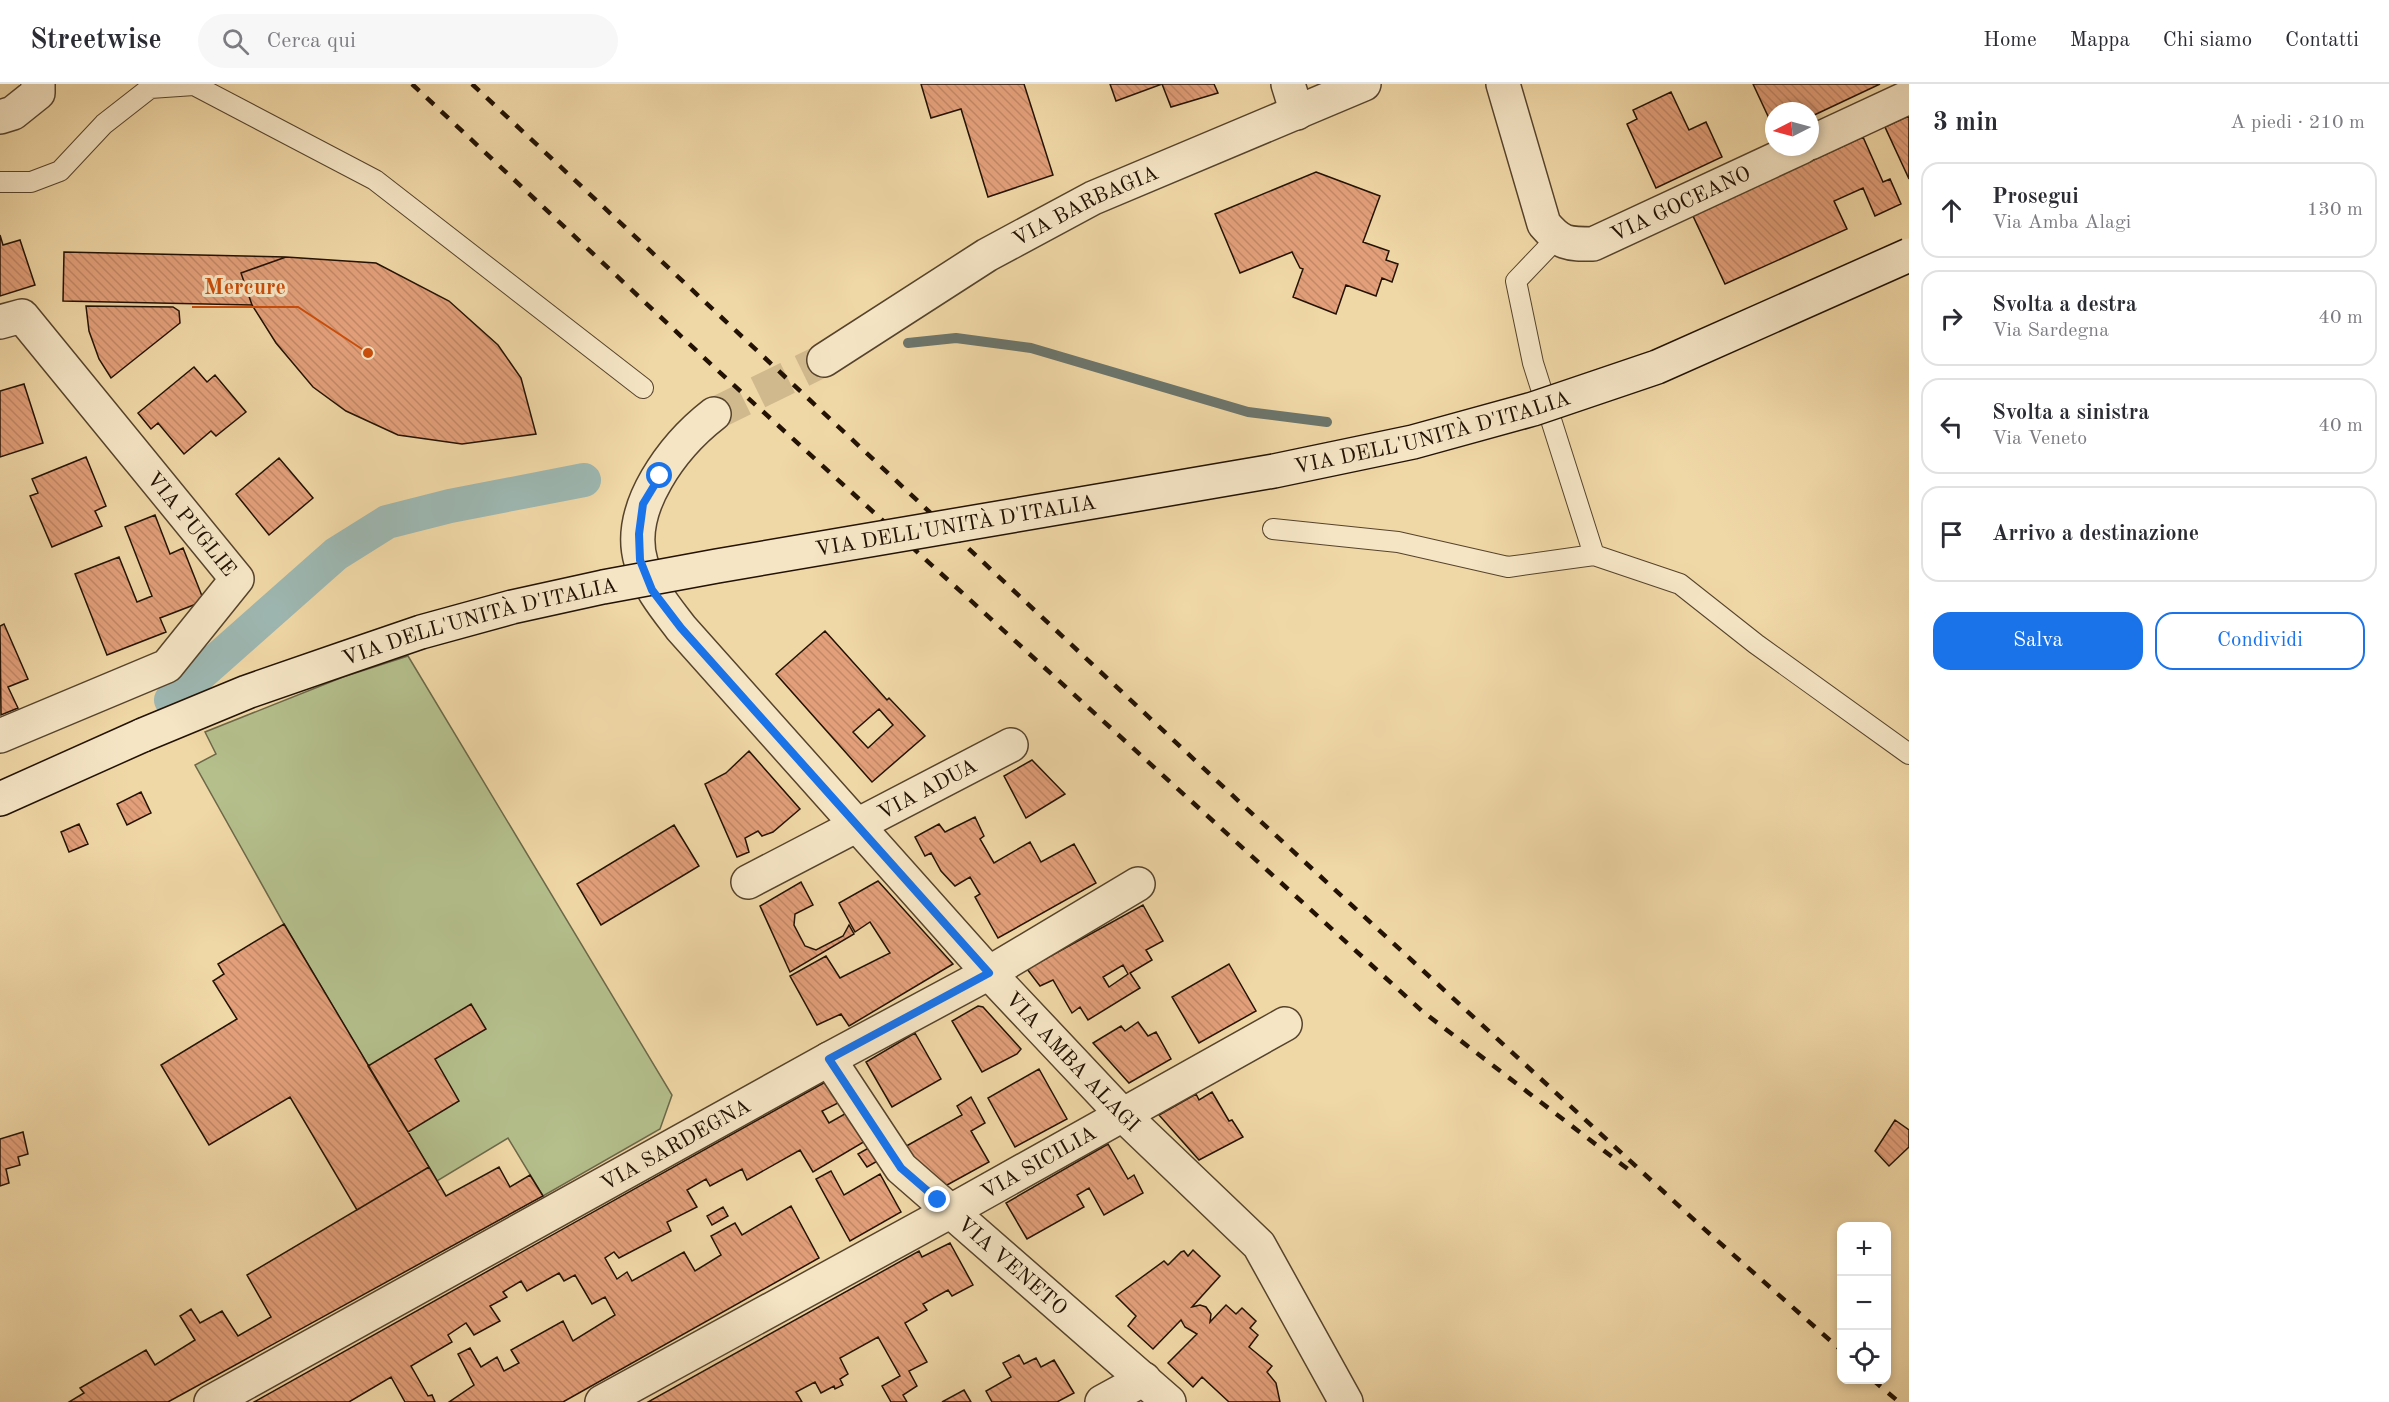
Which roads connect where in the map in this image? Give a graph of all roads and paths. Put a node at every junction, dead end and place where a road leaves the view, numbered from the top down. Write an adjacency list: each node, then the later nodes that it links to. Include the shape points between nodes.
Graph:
1 (1364, 84): 5 (street, VIA BARBAGIA)
2 (1503, 84): 10 (street, via 1544,224)
3 (42, 87): 6 (street, via 13,112)
4 (1909, 97): 7 (street)
5 (1292, 99): 13 (street, VIA BARBAGIA, via 987,255)
6 (0, 117)
7 (1819, 139)
8 (1783, 156): 10 (street, VIA GOCEANO, via 1593,244 1570,244)
9 (0, 182): 14 (lane, via 31,182 60,171 104,124 150,88 194,85 375,180)
10 (1556, 239): 17 (lane, via 1516,280 1533,363)
11 (1909, 255): 21 (street, VIA DELL'UNITÀ D'ITALIA, bridge, via 1657,367 1533,409 1413,442 1262,473 648,578 512,607 421,632 248,692)
12 (0, 322): 18 (street, VIA PUGLIE, via 22,316 237,579 167,666)
13 (824, 360)
14 (642, 387)
15 (714, 414): 22 (street, VIA AMBA ALAGI, via 676,450 643,504 640,560 652,590 681,628)
16 (1273, 529): 17 (lane, via 1398,542 1508,567)
17 (1594, 555): 20 (lane, via 1680,584)
18 (0, 736)
19 (1011, 745): 22 (street, VIA ADUA)
20 (1909, 754)
21 (0, 799)
22 (857, 825): 23 (street, VIA ADUA); 25 (street, VIA AMBA ALAGI)
23 (748, 882)
24 (1138, 884): 25 (street, VIA SARDEGNA)
25 (989, 973): 27 (street, VIA SARDEGNA); 28 (street, VIA AMBA ALAGI)
26 (1285, 1024): 28 (street, VIA SICILIA)
27 (829, 1059): 29 (street, VIA VENETO, via 901,1168); 31 (street, VIA SARDEGNA)
28 (1122, 1114): 29 (street, VIA SICILIA); 35 (street, VIA AMBA ALAGI, via 1259,1245)
29 (951, 1211): 30 (street, VIA VENETO); 32 (street, VIA SICILIA)
30 (1144, 1378): 33 (street); 34 (street, VIA VENETO)
31 (211, 1402)
32 (602, 1402)
33 (1102, 1402)
34 (1169, 1402)
35 (1346, 1402)

